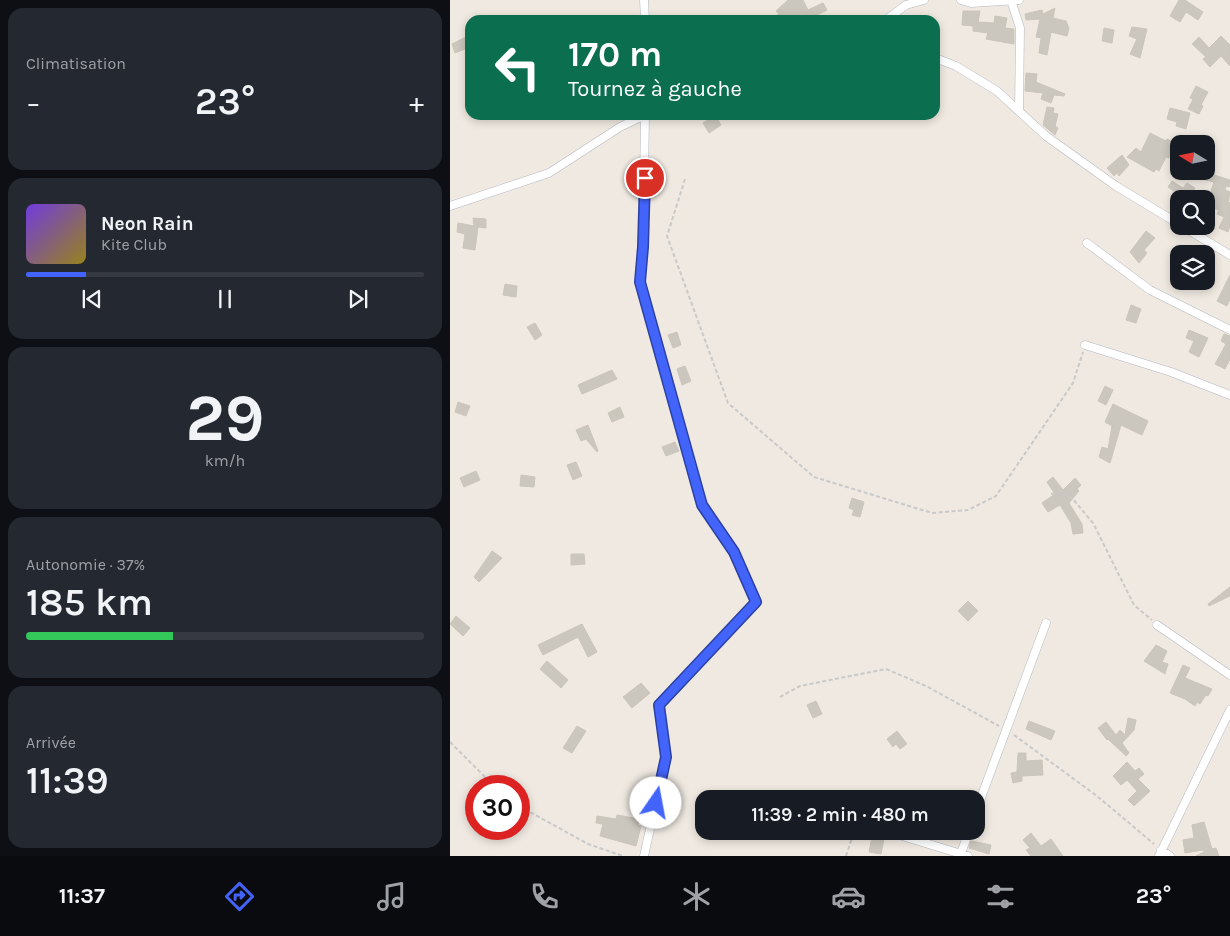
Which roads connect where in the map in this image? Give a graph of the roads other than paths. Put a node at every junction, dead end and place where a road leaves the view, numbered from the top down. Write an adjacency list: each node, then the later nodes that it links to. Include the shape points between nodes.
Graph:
1 (644, 0): 5 (street)
2 (924, 0): 6 (street, via 906,5)
3 (961, 0): 4 (street, via 971,3)
4 (1014, 1): 8 (street, via 1020,28)
5 (645, 15)
6 (893, 15)
7 (940, 60): 8 (street, via 997,91)
8 (1018, 111): 12 (street, via 1046,136 1116,186)
9 (635, 120): 11 (street, via 549,173)
10 (645, 120): 28 (street, via 640,282 702,505 734,552 756,602 659,705 666,757)
11 (450, 206)
12 (1170, 219)
13 (1197, 235): 15 (street)
14 (1087, 243): 16 (street, via 1150,290)
15 (1230, 255)
16 (1230, 330)
17 (1085, 344): 18 (street)
18 (1230, 395)
19 (1046, 623): 23 (street)
20 (1157, 625): 21 (street)
21 (1230, 675)
22 (1230, 710): 26 (street)
23 (984, 790)
24 (915, 840): 27 (street)
25 (967, 840): 27 (street)
26 (1160, 853): 29 (street)
27 (963, 855)
28 (644, 856)
29 (1170, 856)

